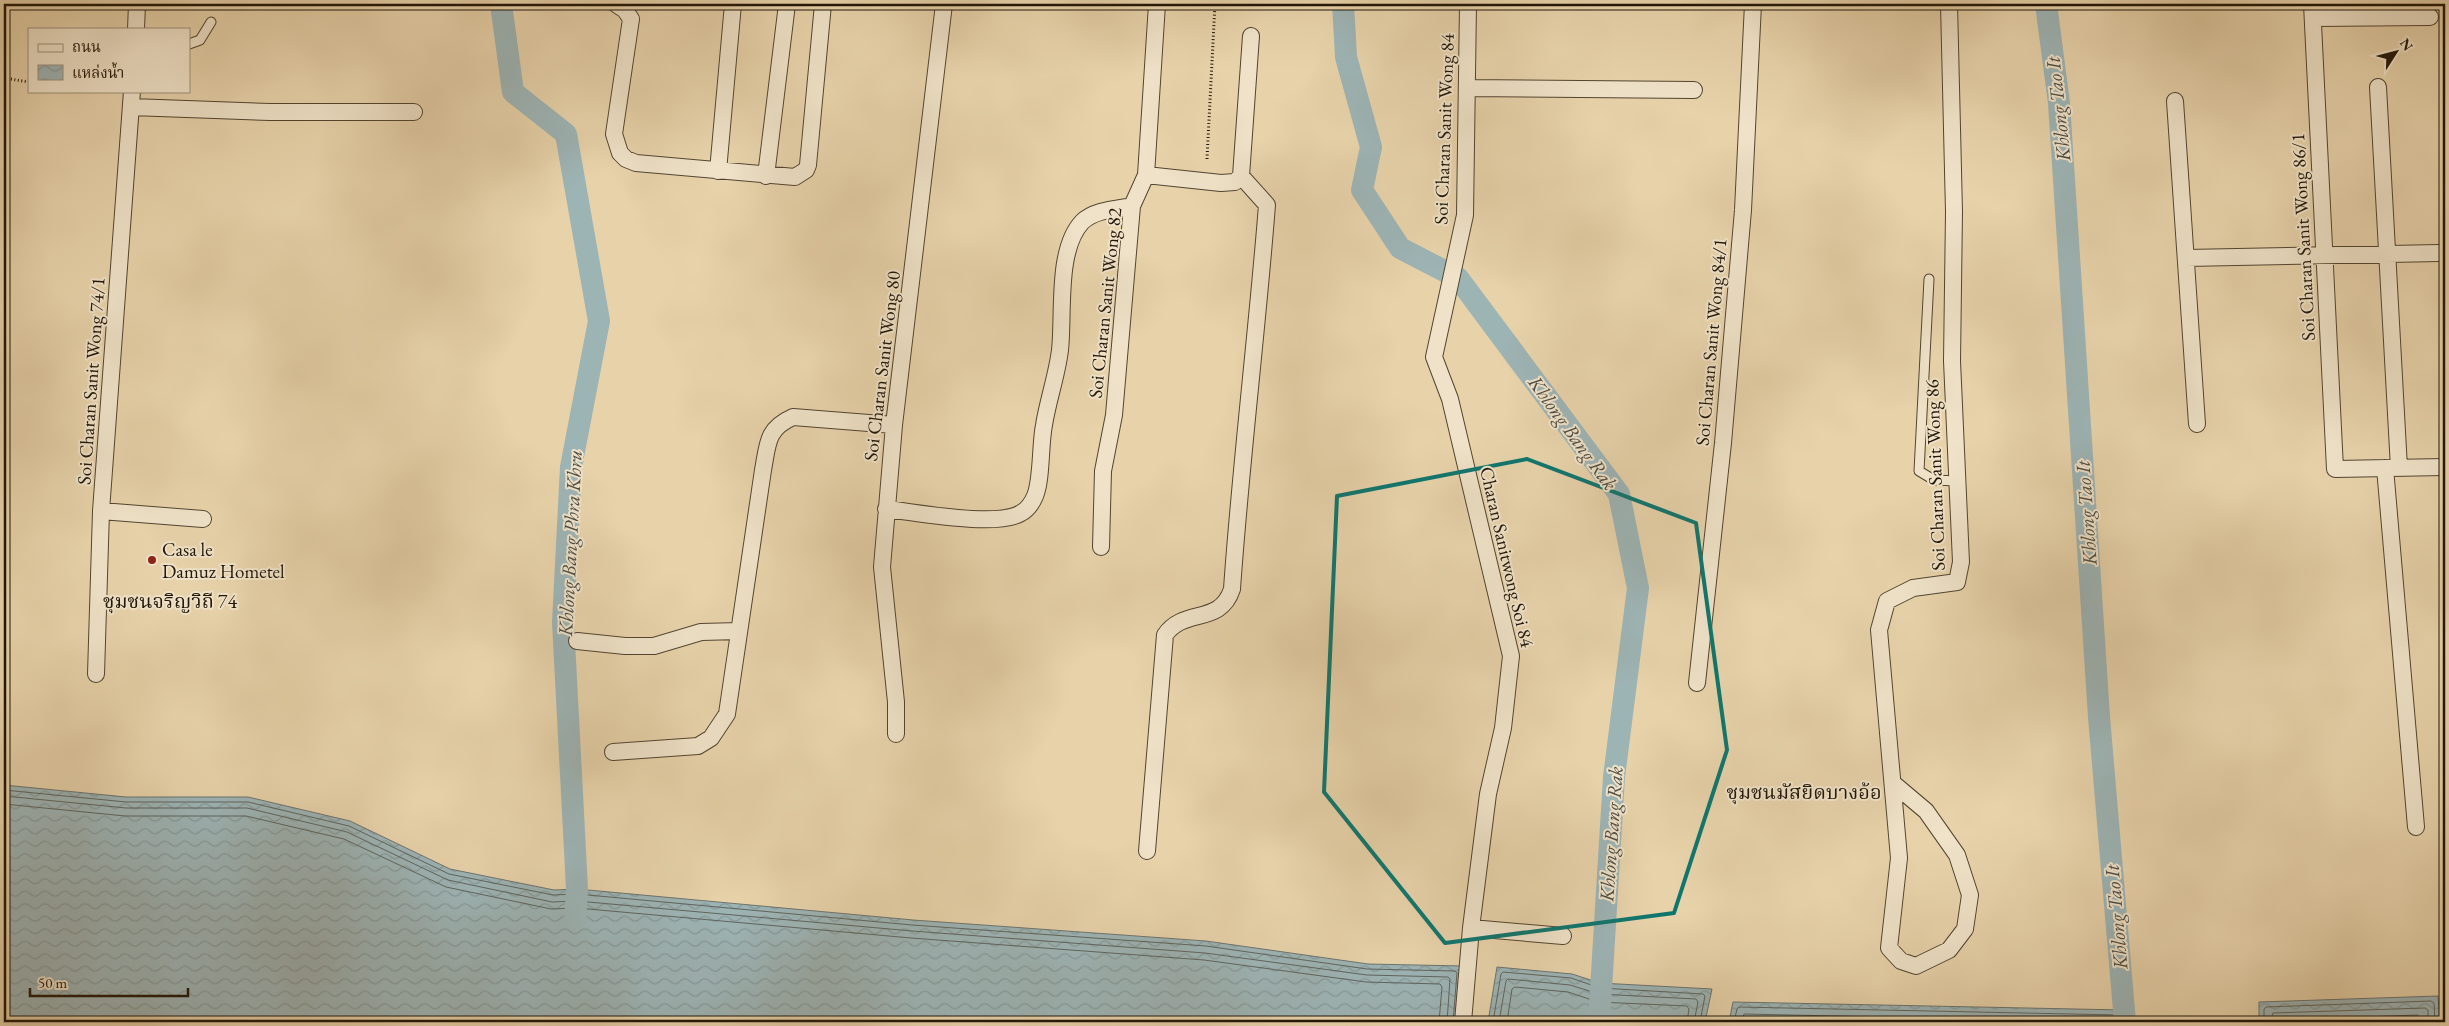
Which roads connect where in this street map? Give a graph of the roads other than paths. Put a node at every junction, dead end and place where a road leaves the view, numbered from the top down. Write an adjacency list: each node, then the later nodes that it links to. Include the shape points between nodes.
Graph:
1 (137, 4): 14 (street)
2 (616, 4): 23 (street, via 626,10 631,19 614,134 620,153 636,162)
3 (733, 4): 23 (street)
4 (787, 4): 25 (street)
5 (824, 4): 25 (street, via 808,165 795,178)
6 (944, 4): 35 (street, Soi Charan Sanit Wong 80)
7 (1157, 4): 24 (street, Soi Charan Sanit Wong 82)
8 (1468, 4): 18 (street, Soi Charan Sanit Wong 84)
9 (1753, 4): 46 (street, Soi Charan Sanit Wong 84/1, via 1743,210)
10 (1949, 4): 38 (street, Soi Charan Sanit Wong 86, via 1954,212 1952,361)
11 (2312, 11): 12 (street); 31 (street, Soi Charan Sanit Wong 86/1)
12 (2430, 17)
13 (211, 22): 16 (lane, via 200,40)
14 (136, 28)
15 (1251, 36): 26 (street)
16 (190, 44)
17 (2378, 87): 28 (street)
18 (1467, 88): 19 (street); 30 (street, Soi Charan Sanit Wong 84, via 1465,215)
19 (1694, 90)
20 (132, 99): 22 (street, via 270,112); 40 (street, Soi Charan Sanit Wong 74/1)
21 (2175, 101): 32 (street)
22 (414, 112)
23 (718, 171): 25 (street)
24 (1146, 175): 26 (street, via 1221,183 1236,182); 27 (street, Soi Charan Sanit Wong 82)
25 (766, 176)
26 (1241, 176): 51 (street, via 1267,204 1259,310 1242,451 1232,589 1220,609 1183,621 1171,627 1165,636)
27 (1132, 206): 39 (street, via 1100,212 1083,221 1070,240 1060,352 1043,426 1036,495 1029,506 1020,514 987,520); 42 (street, Soi Charan Sanit Wong 82, via 1114,415 1103,471)
28 (2386, 253): 29 (street); 31 (street); 37 (street)
29 (2439, 253)
30 (1457, 255): 52 (street, Charan Sanitwong Soi 84, via 1434,357 1450,399 1511,656 1503,728 1488,794)
31 (2324, 256): 32 (street); 37 (street, Soi Charan Sanit Wong 86/1, via 2334,469)
32 (2186, 258): 34 (street)
33 (1929, 279): 38 (lane, via 1920,471 1934,480)
34 (2198, 424)
35 (894, 425): 39 (street, Soi Charan Sanit Wong 80); 43 (street, via 793,417 773,430 763,470)
36 (2445, 467): 37 (street)
37 (2392, 468): 50 (street)
38 (1957, 481): 49 (street, Soi Charan Sanit Wong 86, via 1961,562 1957,582 1913,588 1887,601 1879,630)
39 (886, 509): 47 (street, Soi Charan Sanit Wong 80, via 882,567 896,702)
40 (101, 511): 41 (street); 45 (street, Soi Charan Sanit Wong 74/1)
41 (203, 519)
42 (1101, 547)
43 (739, 631): 44 (street, via 701,632 654,646); 48 (street, via 727,714 711,738 688,748)
44 (578, 641)
45 (96, 674)
46 (1697, 683)
47 (896, 734)
48 (613, 752)
49 (1894, 784): 49 (street, Soi Charan Sanit Wong 86, via 1899,858 1889,948 1901,961 1916,966 1949,950 1965,929 1970,895 1957,855 1926,811)
50 (2416, 828)
51 (1147, 850)
52 (1471, 928): 53 (street); 54 (street, Charan Sanitwong Soi 84)
53 (1563, 936)
54 (1463, 1022)

